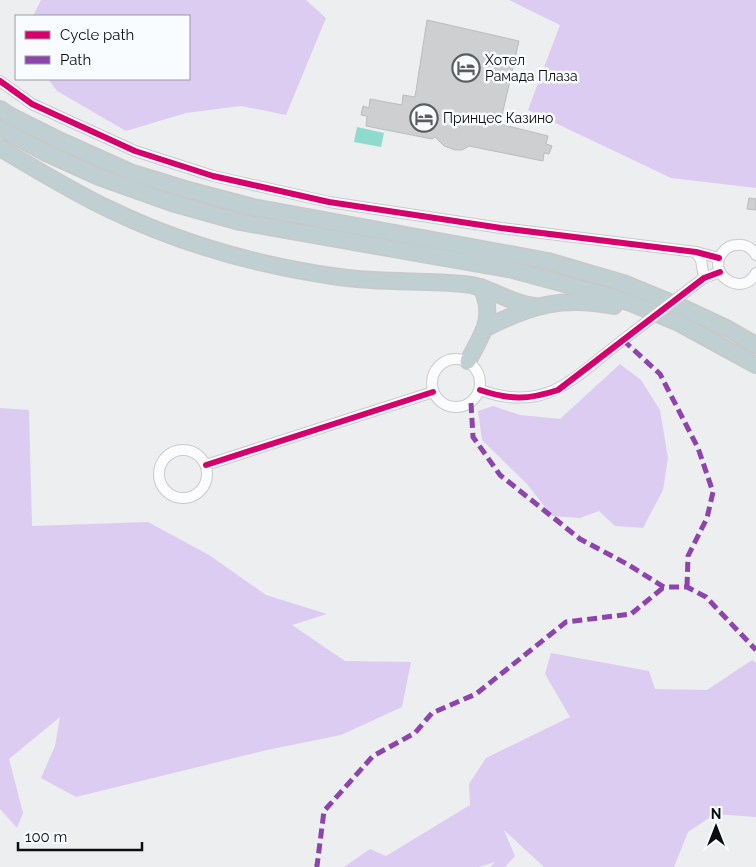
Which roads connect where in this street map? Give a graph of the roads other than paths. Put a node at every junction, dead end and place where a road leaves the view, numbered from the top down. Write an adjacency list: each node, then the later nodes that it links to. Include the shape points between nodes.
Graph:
1 (0, 81): 5 (street, via 32,104 135,152 213,176 337,203 501,228)
2 (0, 108): 14 (highway, via 61,141 130,172 183,189 253,207 548,261 626,284 669,301 728,328)
3 (0, 128): 16 (highway, via 99,177 240,222 513,270 628,302 679,322)
4 (0, 148): 11 (highway, via 109,209 217,252 340,278)
5 (696, 252): 7 (street); 10 (street)
6 (756, 253): 7 (street, via 745,245 733,245)
7 (720, 258): 8 (street)
8 (720, 272): 9 (street, via 736,284 750,281); 10 (street)
9 (756, 273)
10 (704, 278): 17 (street, bridge, via 558,390 522,399)
11 (481, 287): 12 (highway, via 514,302); 13 (highway, via 487,304)
12 (535, 306): 13 (highway); 16 (highway, via 580,302 629,309 686,331)
13 (486, 328): 15 (highway)
14 (756, 345)
15 (468, 361): 17 (street, via 479,374); 18 (street, via 454,358 440,364 432,377)
16 (756, 366)
17 (480, 390): 18 (street, via 471,403 457,407 443,404)
18 (433, 392): 19 (street)
19 (206, 465): 19 (street, via 189,450 174,451 163,461 160,483 172,496 188,498 196,495 206,482)

